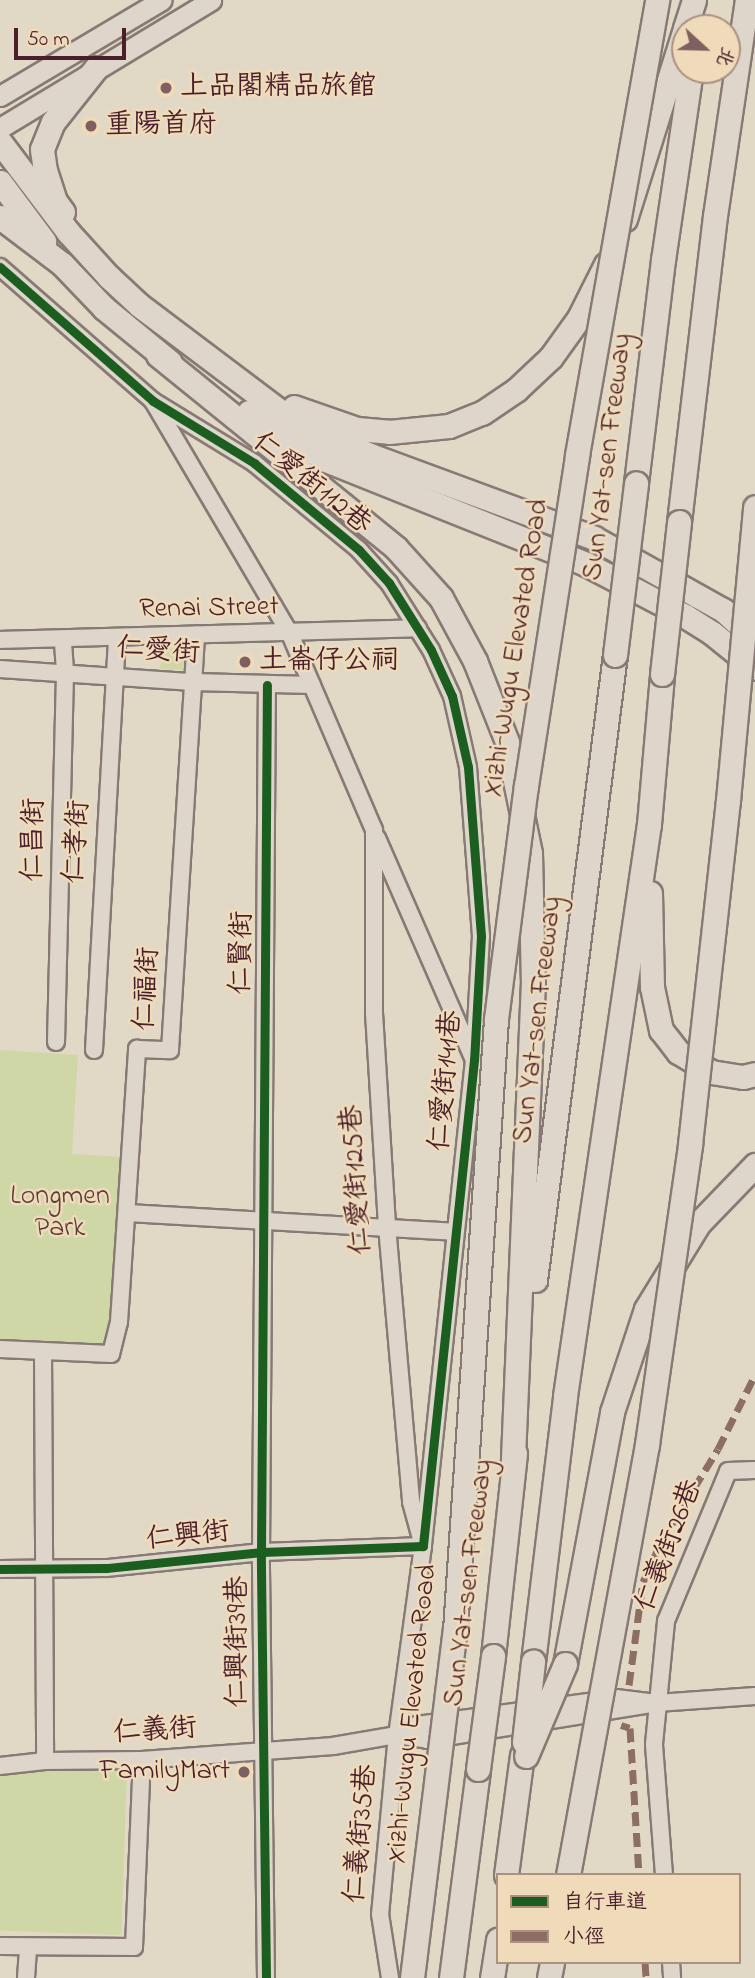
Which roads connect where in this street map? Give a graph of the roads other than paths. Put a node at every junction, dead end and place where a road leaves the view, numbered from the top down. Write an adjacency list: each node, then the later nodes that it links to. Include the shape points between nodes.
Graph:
1 (162, 0): 8 (main road)
2 (657, 0): 70 (highway, Xizhi-Wugu Elevated Road, bridge, via 577,455 496,1019 455,1630)
3 (747, 0): 34 (highway, bridge, via 715,216)
4 (206, 2): 5 (main road)
5 (96, 68): 9 (main road); 15 (highway, via 53,122 42,149 55,201)
6 (671, 74): 17 (highway, via 629,210 597,286 551,357 516,390 482,413 449,426 389,432 357,429)
7 (689, 84): 47 (highway, Sun Yat-sen Freeway, bridge, via 663,260)
8 (0, 96)
9 (0, 128)
10 (0, 142): 15 (highway, via 68,232)
11 (0, 182): 13 (highway)
12 (0, 216): 13 (highway)
13 (61, 264): 16 (highway)
14 (0, 267): 18 (street)
15 (109, 277): 17 (highway, via 158,320)
16 (158, 355): 27 (highway, via 326,460 586,564 685,616); 47 (highway, via 396,548 441,598 475,661 507,742 530,853 533,981)
17 (259, 394): 25 (highway, via 297,424 594,538 723,610)
18 (153, 401): 20 (street, 仁愛街112巷, via 254,463 359,550 389,583); 21 (street, 仁愛街125巷)
19 (755, 507): 62 (highway, bridge, via 690,1144 647,1444)
20 (418, 628): 21 (street, Renai Street); 38 (street, 仁愛街141巷, via 452,696 468,767 481,936)
21 (290, 634): 22 (street, Renai Street); 33 (street, 仁愛街125巷)
22 (196, 635): 23 (street, Renai Street); 31 (street, 仁福街)
23 (117, 638): 24 (street, Renai Street); 30 (street, 仁孝街)
24 (62, 639): 26 (street, Renai Street); 29 (street, 仁昌街)
25 (755, 639)
26 (0, 640)
27 (755, 667)
28 (0, 668): 29 (street, 仁愛街)
29 (65, 671): 30 (street, 仁愛街); 36 (street, 仁昌街)
30 (115, 675): 31 (street, 仁愛街); 37 (street, 仁孝街)
31 (192, 682): 32 (street, 仁愛街); 41 (street, 仁福街, via 170,1050 137,1049)
32 (267, 685): 33 (street, 仁愛街); 42 (street, 仁賢街)
33 (312, 685): 35 (street, 仁愛街125巷)
34 (649, 824): 39 (highway, via 652,987 661,1030 677,1052 711,1072 743,1077); 57 (highway, bridge, via 565,1396)
35 (374, 830): 38 (street); 43 (street, 仁愛街125巷, via 374,1013)
36 (56, 1042)
37 (94, 1050)
38 (474, 1060): 44 (street, 仁愛街141巷)
39 (755, 1074)
40 (755, 1165): 57 (highway, bridge, via 699,1223 646,1309 612,1412 565,1664)
41 (127, 1213): 42 (street); 46 (street, 仁福街, via 119,1322 111,1354)
42 (263, 1222): 43 (street); 50 (street, 仁興街39巷)
43 (387, 1226): 44 (street); 49 (street, 仁愛街125巷, via 411,1503)
44 (454, 1232): 49 (street, 仁愛街141巷)
45 (0, 1349): 46 (street)
46 (43, 1351): 52 (street)
47 (513, 1468): 71 (highway, Sun Yat-sen Freeway, bridge)
48 (751, 1469): 54 (street, 仁義街26巷, via 728,1471 671,1602)
49 (423, 1546): 50 (street, 仁興街); 55 (street, 仁愛街125巷)
50 (262, 1552): 52 (street, 仁興街, via 106,1568); 56 (street, 仁興街39巷)
51 (0, 1569): 52 (street, 仁興街)
52 (43, 1569): 59 (street)
53 (755, 1696): 54 (street, 仁義街)
54 (657, 1703): 55 (street, 仁義街, via 616,1698 417,1725); 63 (street, via 654,1744)
55 (397, 1735): 56 (street, 仁義街); 69 (street, 仁義街35巷, via 380,1914)
56 (262, 1752): 58 (street, 仁義街); 68 (street, 仁興街39巷)
57 (523, 1758): 61 (highway)
58 (142, 1760): 59 (street, 仁義街); 65 (street, via 134,1947)
59 (45, 1761): 60 (street, 仁義街)
60 (0, 1766)
61 (506, 1873)
62 (568, 1873)
63 (664, 1873)
64 (0, 1946): 65 (street)
65 (28, 1947): 67 (street)
66 (496, 1952): 72 (highway)
67 (26, 1978)
68 (266, 1978)
69 (390, 1978)
70 (412, 1978)
71 (451, 1978)
72 (492, 1978)

